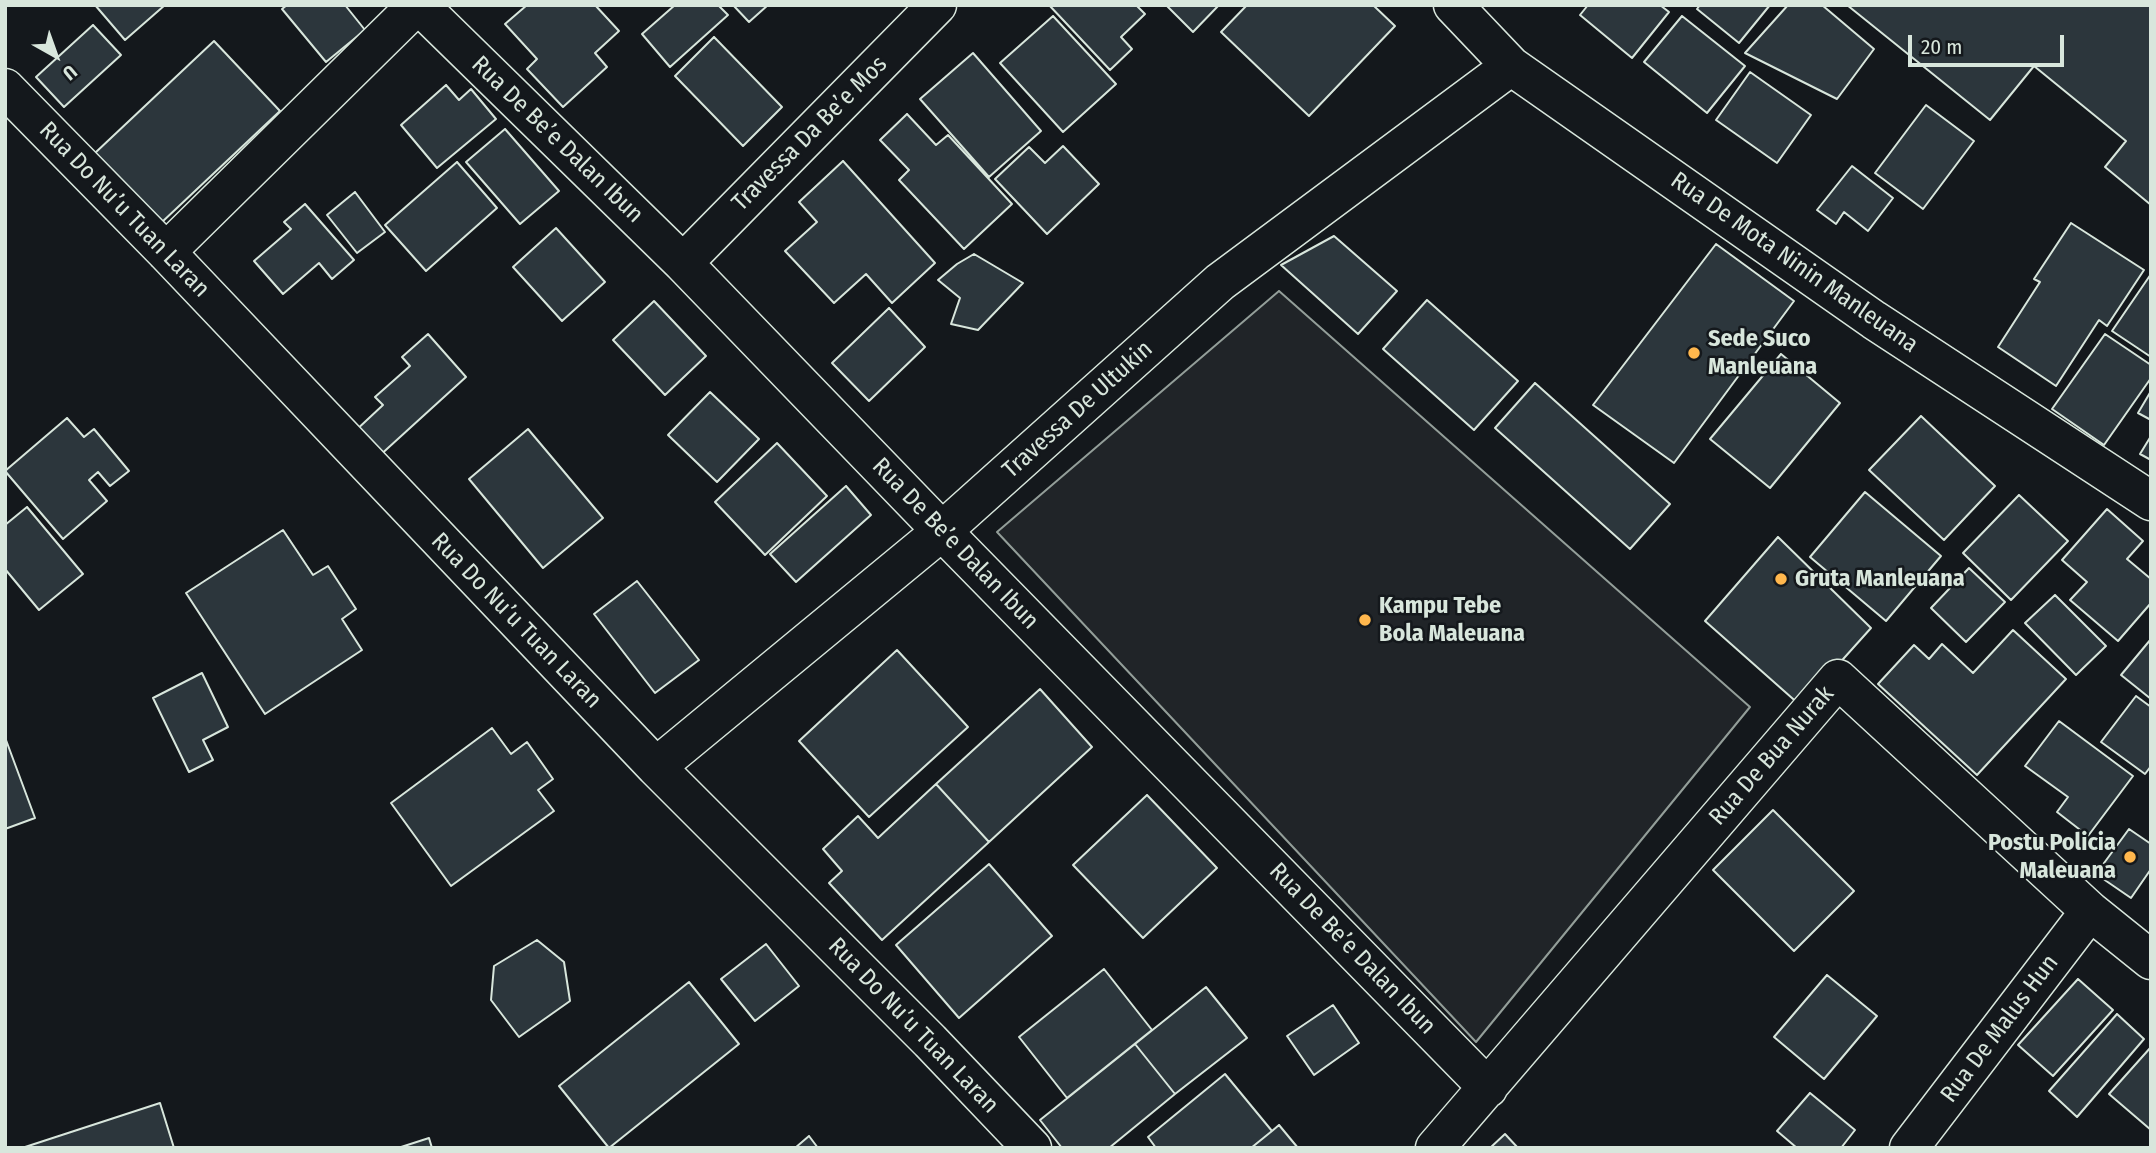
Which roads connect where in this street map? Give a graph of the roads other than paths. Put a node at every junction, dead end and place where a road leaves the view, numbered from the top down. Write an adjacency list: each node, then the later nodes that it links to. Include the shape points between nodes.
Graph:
1 (418, 5): 6 (street); 7 (street, Rua De Be’e Dalan Ibun)
2 (937, 5): 7 (street, Travessa Da Be’e Mos)
3 (1453, 5): 4 (street, Rua De Mota Ninin Manleuana)
4 (1511, 66): 8 (street, Rua De Mota Ninin Manleuana, via 1874,320); 9 (street, Travessa De Ultukin, via 1220,282)
5 (5, 88): 6 (street, Rua Do Nu’u Tuan Laran)
6 (166, 252): 10 (street, Rua Do Nu’u Tuan Laran)
7 (683, 263): 9 (street, Rua De Be’e Dalan Ibun)
8 (2151, 501)
9 (942, 531): 10 (street, Travessa De Ultukin); 13 (street, Rua De Be’e Dalan Ibun)
10 (656, 768): 14 (street, Rua Do Nu’u Tuan Laran)
11 (2090, 911): 12 (street, Rua De Bua Nurak); 13 (street, Rua De Bua Nurak, via 1838,679); 16 (street, Rua De Malus Hun)
12 (2151, 960)
13 (1488, 1087): 15 (street)
14 (1032, 1148)
15 (1435, 1148)
16 (1909, 1148)

